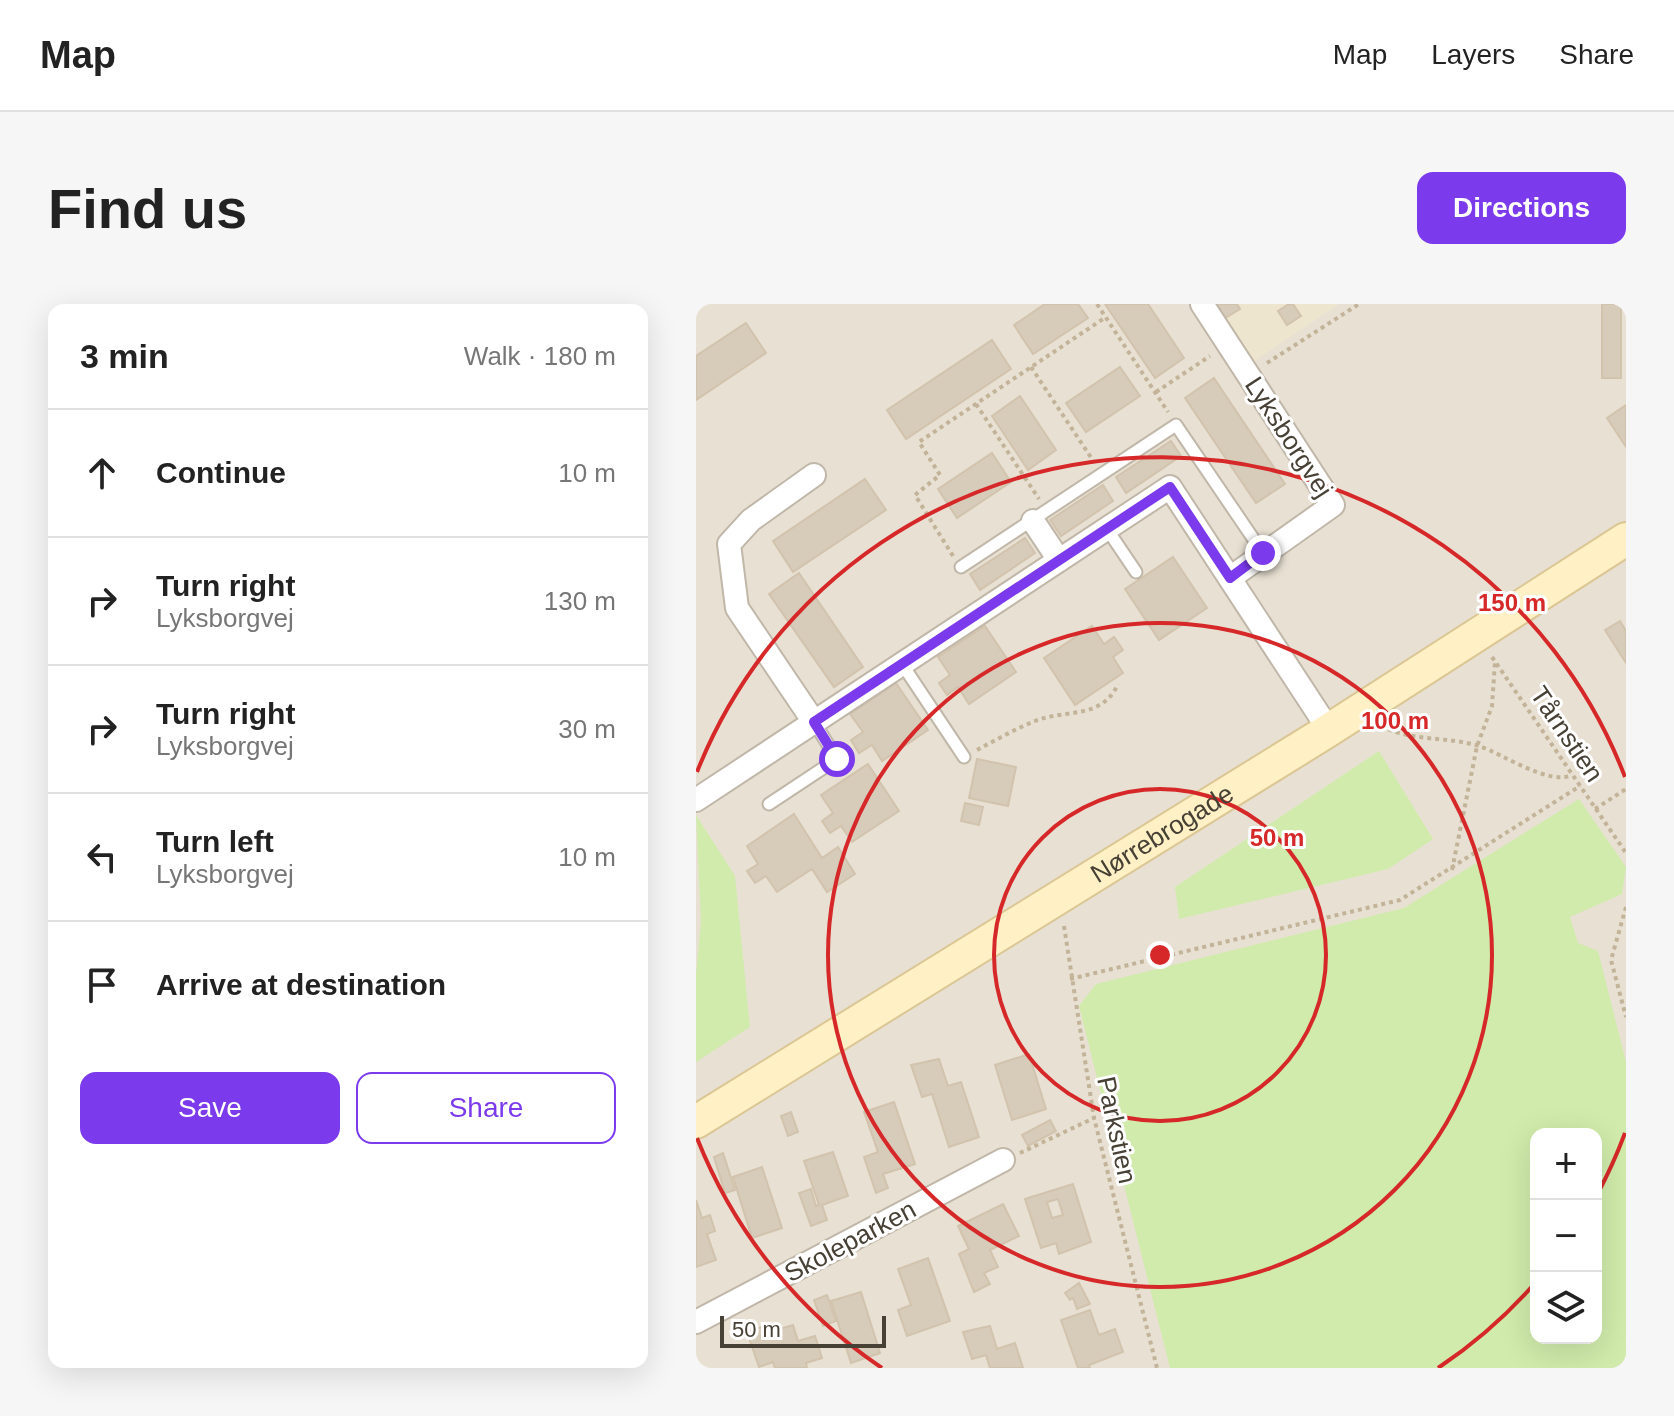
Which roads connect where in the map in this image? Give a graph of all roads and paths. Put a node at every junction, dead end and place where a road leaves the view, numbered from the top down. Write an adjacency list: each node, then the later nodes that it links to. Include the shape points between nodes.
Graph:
1 (1097, 304): 4 (path)
2 (1202, 304): 5 (street, Lyksborgvej)
3 (1359, 304): 7 (path)
4 (1106, 317): 6 (path); 8 (path)
5 (1228, 344): 7 (street, Lyksborgvej); 8 (path)
6 (1031, 367): 9 (path); 12 (path)
7 (1249, 375): 16 (street, Lyksborgvej, via 1333,505)
8 (1156, 392): 10 (path)
9 (976, 404): 13 (path); 18 (path, via 919,442 940,475 915,495)
10 (1176, 425): 12 (lane); 16 (lane)
11 (814, 475): 25 (street, via 751,520 729,544 737,608)
12 (1102, 475): 13 (lane)
13 (1040, 516): 17 (street); 18 (lane)
14 (1107, 529): 17 (street); 19 (lane); 20 (street, via 1170,487)
15 (1626, 539): 21 (street, Nørrebrogade)
16 (1263, 553): 20 (street, Lyksborgvej)
17 (1059, 560): 22 (street)
18 (961, 567)
19 (1136, 572)
20 (1230, 578): 26 (street)
21 (1486, 648): 24 (street, Nørrebrogade); 27 (path, via 1492,706); 29 (path, Tårnstien)
22 (902, 664): 25 (street); 28 (lane)
23 (1118, 684): 28 (path, via 1114,693 1084,714 1037,720)
24 (1364, 708): 26 (street, Nørrebrogade); 27 (path, via 1381,727 1404,737)
25 (814, 722): 32 (street); 33 (lane, via 837,759)
26 (1329, 730): 37 (street, Nørrebrogade)
27 (1477, 746): 29 (path, via 1534,771); 36 (path)
28 (964, 757)
29 (1572, 775): 30 (path, Tårnstien)
30 (1580, 786): 34 (path, Tårnstien); 36 (path)
31 (1626, 789): 34 (path)
32 (696, 800)
33 (769, 804)
34 (1595, 809): 35 (path, Tårnstien)
35 (1626, 853)
36 (1452, 870): 39 (path, via 1400,900)
37 (1061, 896): 39 (path, Parkstien); 42 (street, Nørrebrogade)
38 (1626, 907): 40 (path, via 1611,960)
39 (1070, 979): 41 (path, Parkstien)
40 (1626, 1017)
41 (1094, 1118): 43 (path); 45 (path, Parkstien)
42 (696, 1122)
43 (1003, 1160): 44 (street, Skoleparken)
44 (696, 1322)
45 (1157, 1368)

